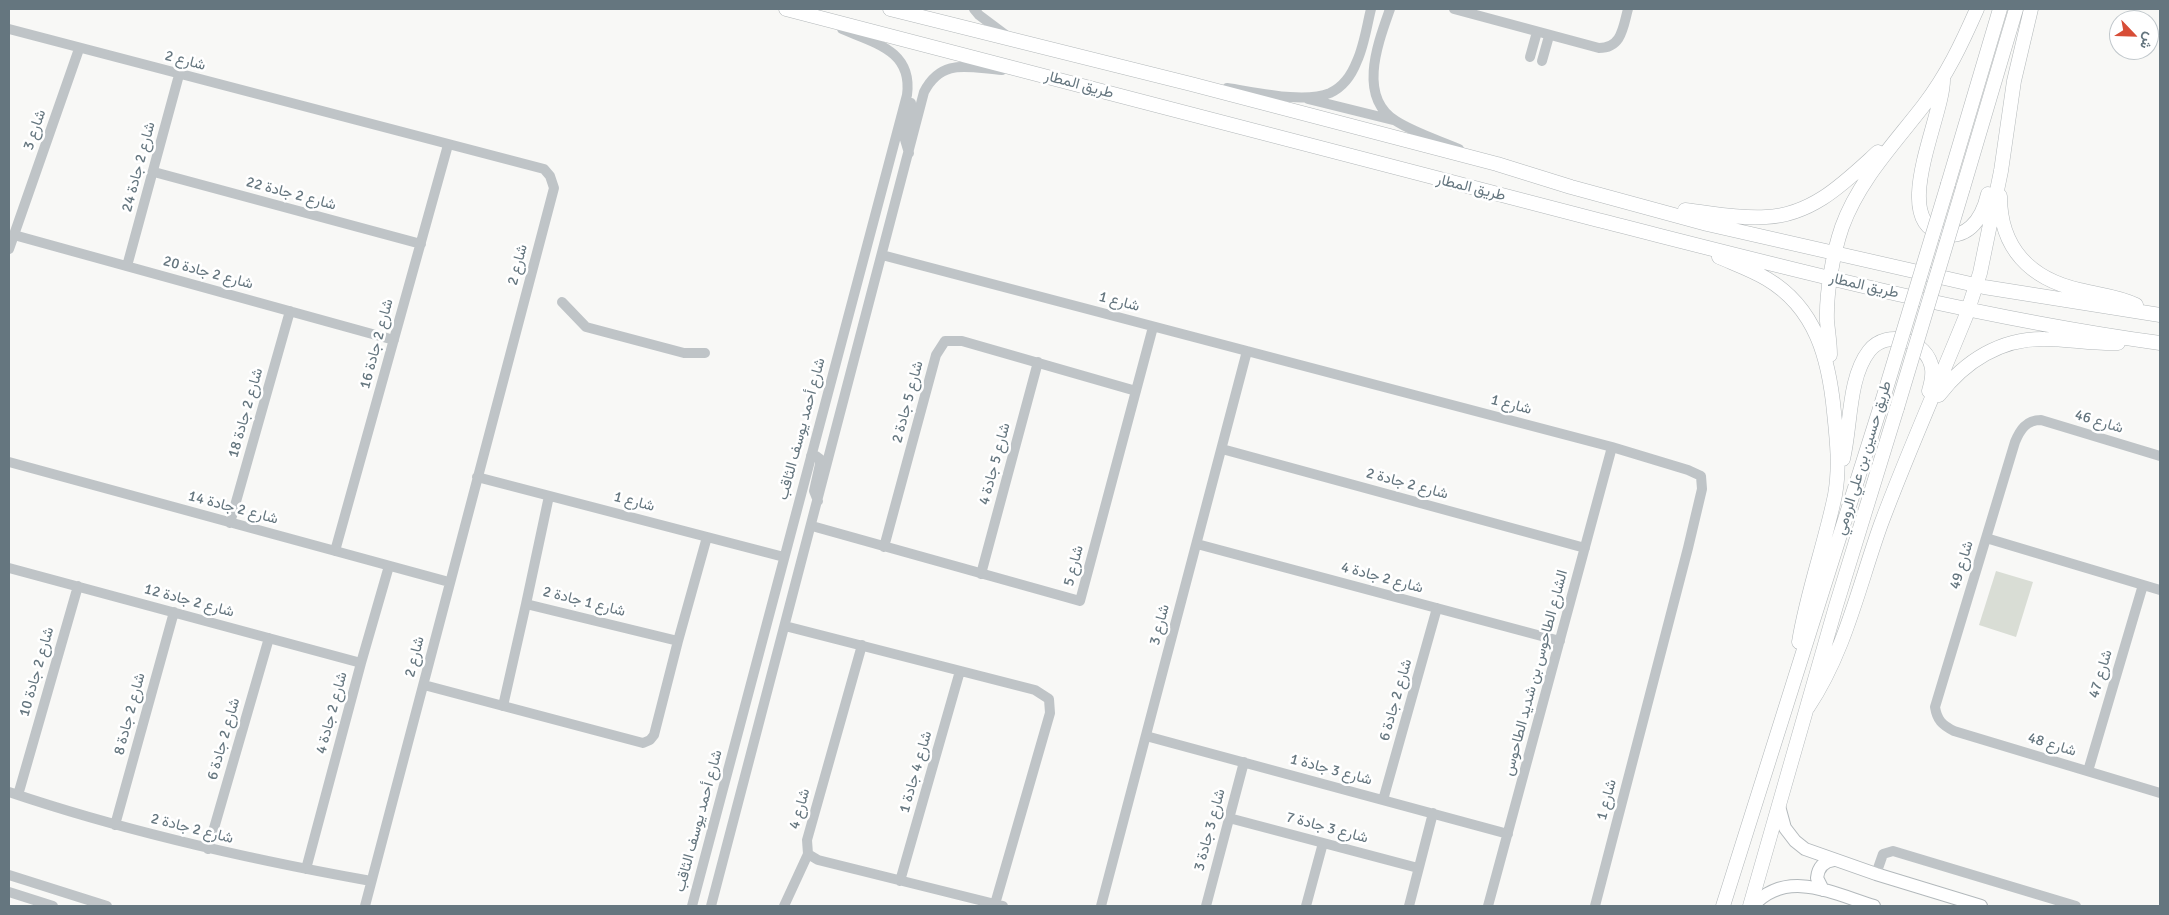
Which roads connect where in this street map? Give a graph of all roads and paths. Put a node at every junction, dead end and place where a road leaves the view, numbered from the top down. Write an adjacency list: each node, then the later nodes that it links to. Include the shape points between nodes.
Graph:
1 (786, 9): 13 (highway, طريق المطار)
2 (890, 9): 18 (highway, طريق المطار)
3 (974, 9): 18 (street)
4 (1371, 9): 27 (street, via 1358,59 1349,76 1330,93)
5 (1376, 9): 15 (street, via 1373,28)
6 (1390, 9): 15 (street)
7 (1454, 9): 16 (street)
8 (1628, 9): 17 (street, via 1620,38 1609,48)
9 (1977, 9): 24 (highway)
10 (2000, 9): 95 (highway, طريق حسين بن علي الرومي, bridge)
11 (2016, 9): 98 (highway, طريق حسين بن علي الرومي, bridge)
12 (2031, 9): 33 (highway, via 2011,96)
13 (809, 15): 22 (highway, طريق المطار); 26 (street, شارع أحمد يوسف الثاقب, via 893,53 906,70)
14 (9, 29): 19 (street, شارع 2)
15 (1382, 31): 28 (street, via 1373,89 1378,102)
16 (1537, 32): 17 (street); 20 (street)
17 (1549, 36): 21 (street)
18 (1010, 38): 25 (highway, طريق المطار)
19 (79, 49): 23 (street, شارع 2); 36 (street, شارع 3)
20 (1530, 58)
21 (1542, 61)
22 (1030, 72): 31 (street, via 954,66 936,74 924,92); 37 (highway, طريق المطار)
23 (178, 75): 30 (street, شارع 2); 34 (street, شارع 2 جادة 24)
24 (1943, 78): 29 (highway); 33 (highway, via 1941,101 1919,183 1918,207 1922,219 1930,228 1945,235 1967,230 1980,216 1991,181)
25 (1191, 84): 27 (street); 32 (highway, طريق المطار)
26 (907, 95): 31 (street, via 911,104 904,136); 62 (street, شارع أحمد يوسف الثاقب)
27 (1297, 97): 28 (street)
28 (1394, 120): 32 (street)
29 (1904, 128): 35 (highway, via 1834,191 1794,212 1766,218); 40 (highway, via 1855,199)
30 (448, 144): 38 (street, شارع 2 جادة 16); 66 (street, شارع 2, via 544,169 554,188)
31 (909, 153): 41 (street)
32 (1497, 164): 35 (highway, طريق المطار, via 1571,187)
33 (2001, 170): 44 (highway); 48 (highway, via 2003,224 2015,251 2027,265 2055,282 2119,298)
34 (154, 172): 38 (street, شارع 2 جادة 22); 42 (street, شارع 2 جادة 24)
35 (1650, 206): 40 (highway, طريق المطار, via 1707,224)
36 (14, 234): 39 (street, شارع 3); 42 (street, شارع 2 جادة 20)
37 (1680, 241): 43 (highway, طريق المطار); 56 (highway, via 1755,272 1788,294 1806,314 1816,332)
38 (420, 244): 50 (street, شارع 2 جادة 16)
39 (9, 249)
40 (1835, 254): 43 (highway); 44 (highway, طريق المطار)
41 (882, 256): 49 (street, شارع 1); 68 (street)
42 (128, 266): 47 (street, شارع 2 جادة 20)
43 (1831, 278): 46 (highway, طريق المطار); 56 (highway, via 1827,319)
44 (1976, 286): 46 (highway); 48 (highway, طريق المطار)
45 (562, 302): 54 (street, via 586,327 684,353)
46 (1968, 310): 51 (highway, طريق المطار); 58 (highway)
47 (290, 311): 50 (street, شارع 2 جادة 20); 69 (street, شارع 2 جادة 18)
48 (2154, 314)
49 (1153, 327): 53 (street, شارع 1); 57 (street, شارع 5)
50 (394, 340): 76 (street, شارع 2 جادة 16)
51 (2146, 341): 52 (highway, طريق المطار); 58 (highway, via 2091,343 2044,339 2012,343 1991,350 1969,363 1950,380)
52 (2160, 343)
53 (1247, 352): 60 (street, شارع 1); 61 (street, شارع 3)
54 (705, 353)
55 (1038, 362): 57 (street, شارع 5 جادة 2); 74 (street, شارع 5 جادة 2, via 962,341 945,341 936,355); 80 (street, شارع 5 جادة 4)
56 (1830, 378): 65 (highway)
57 (1136, 391): 80 (street, شارع 5, via 1080,602)
58 (1928, 409): 65 (highway, via 1932,368 1918,346 1907,340 1894,339 1871,349 1857,378); 98 (highway, via 1888,506 1836,655)
59 (2029, 422): 63 (street, شارع 46, via 2040,420); 72 (street, شارع 49, via 2015,442)
60 (1612, 448): 75 (street, الشارع الطاحوس بن شديد الطاحوس); 137 (street, شارع 1, via 1688,470 1701,476 1703,482 1660,662)
61 (1222, 449): 73 (street, شارع 3); 75 (street, شارع 2 جادة 2)
62 (811, 456): 68 (street, via 816,456 820,464 814,491); 77 (street, شارع أحمد يوسف الثاقب)
63 (2160, 456)
64 (9, 462): 69 (street, شارع 2 جادة 14)
65 (1838, 476): 95 (highway, via 1804,610)
66 (477, 477): 67 (street, شارع 1); 81 (street, شارع 2)
67 (549, 496): 71 (street, شارع 1); 85 (street)
68 (818, 502): 70 (street)
69 (230, 523): 76 (street, شارع 2 جادة 14)
70 (812, 526): 74 (street, شارع 5); 88 (street)
71 (707, 537): 77 (street, شارع 1); 90 (street)
72 (1986, 538): 82 (street); 99 (street, شارع 49, via 1936,697)
73 (1197, 544): 86 (street, شارع 2 جادة 4); 100 (street, شارع 3)
74 (884, 547): 80 (street, شارع 5)
75 (1585, 548): 91 (street, الشارع الطاحوس بن شديد الطاحوس)
76 (336, 551): 78 (street, شارع 2 جادة 14)
77 (784, 557): 115 (street, شارع أحمد يوسف الثاقب)
78 (389, 566): 81 (street, شارع 2 جادة 14); 93 (street, شارع 2 جادة 4)
79 (9, 568): 83 (street, شارع 2 جادة 12)
80 (981, 574)
81 (449, 582): 96 (street, شارع 2)
82 (2143, 585): 84 (street); 102 (street, شارع 47)
83 (78, 586): 87 (street, شارع 2 جادة 12); 103 (street, شارع 2 جادة 10)
84 (2160, 590)
85 (526, 604): 90 (street, شارع 1 جادة 2); 97 (street, شارع 1 جادة 2)
86 (1437, 608): 91 (street, شارع 2 جادة 4); 105 (street, شارع 2 جادة 6)
87 (174, 612): 89 (street, شارع 2 جادة 12); 109 (street, شارع 2 جادة 8)
88 (785, 626): 92 (street); 130 (street)
89 (269, 638): 93 (street, شارع 2 جادة 12); 112 (street, شارع 2 جادة 6)
90 (678, 641): 97 (street, via 654,734 643,743)
91 (1560, 641): 110 (street, الشارع الطاحوس بن شديد الطاحوس)
92 (862, 645): 94 (street); 113 (street, شارع 4, via 807,840)
93 (361, 663): 117 (street, شارع 2 جادة 4)
94 (960, 671): 121 (street, شارع 4 جادة 1); 124 (street, via 1035,690 1049,699 1050,713)
95 (1796, 675): 138 (highway, طريق حسين بن علي الرومي)
96 (424, 684): 97 (street); 120 (street, شارع 2)
97 (502, 706)
98 (1808, 707): 106 (highway, طريق حسين بن علي الرومي)
99 (1939, 720): 102 (street, شارع 48, via 1954,731)
100 (1146, 736): 101 (street, شارع 3 جادة 1); 132 (street, شارع 3)
101 (1244, 762): 105 (street, شارع 3 جادة 1); 108 (street, شارع 3 جادة 3)
102 (2088, 771): 104 (street, شارع 48)
103 (13, 793): 109 (street, شارع 2 جادة 2)
104 (2160, 793)
105 (1383, 800): 107 (street, شارع 3 جادة 1)
106 (1779, 806): 114 (main road, via 1782,821 1795,841 1811,852); 139 (highway, طريق حسين بن علي الرومي)
107 (1433, 813): 110 (street, شارع 3 جادة 1); 116 (street)
108 (1229, 818): 111 (street, شارع 3 جادة 7); 133 (street, شارع 3 جادة 3)
109 (115, 825): 112 (street, شارع 2 جادة 2)
110 (1508, 834): 136 (street, الشارع الطاحوس بن شديد الطاحوس)
111 (1324, 843): 116 (street, شارع 3 جادة 7); 134 (street)
112 (208, 849): 117 (street, شارع 2 جادة 2)
113 (808, 854): 121 (street, via 818,860); 131 (street)
114 (1834, 860): 118 (main road); 122 (main road, via 1825,862 1819,869 1817,878)
115 (703, 867): 128 (street, شارع أحمد يوسف الثاقب); 129 (street)
116 (1418, 868): 135 (street)
117 (306, 869): 120 (street, شارع 2 جادة 2)
118 (1876, 874): 141 (main road); 142 (street, via 1883,854 1893,851)
119 (9, 875): 126 (street)
120 (371, 881): 127 (street, شارع 2)
121 (900, 881): 124 (street)
122 (1823, 890): 139 (main road, via 1800,885 1785,886 1764,895); 140 (main road)
123 (9, 892): 125 (street)
124 (999, 905)
125 (52, 906)
126 (107, 906)
127 (365, 906)
128 (692, 906)
129 (699, 906)
130 (711, 906)
131 (784, 906)
132 (1101, 906)
133 (1206, 906)
134 (1306, 906)
135 (1409, 906)
136 (1488, 906)
137 (1595, 906)
138 (1723, 906)
139 (1751, 906)
140 (1874, 906)
141 (1976, 906)
142 (2076, 906)

